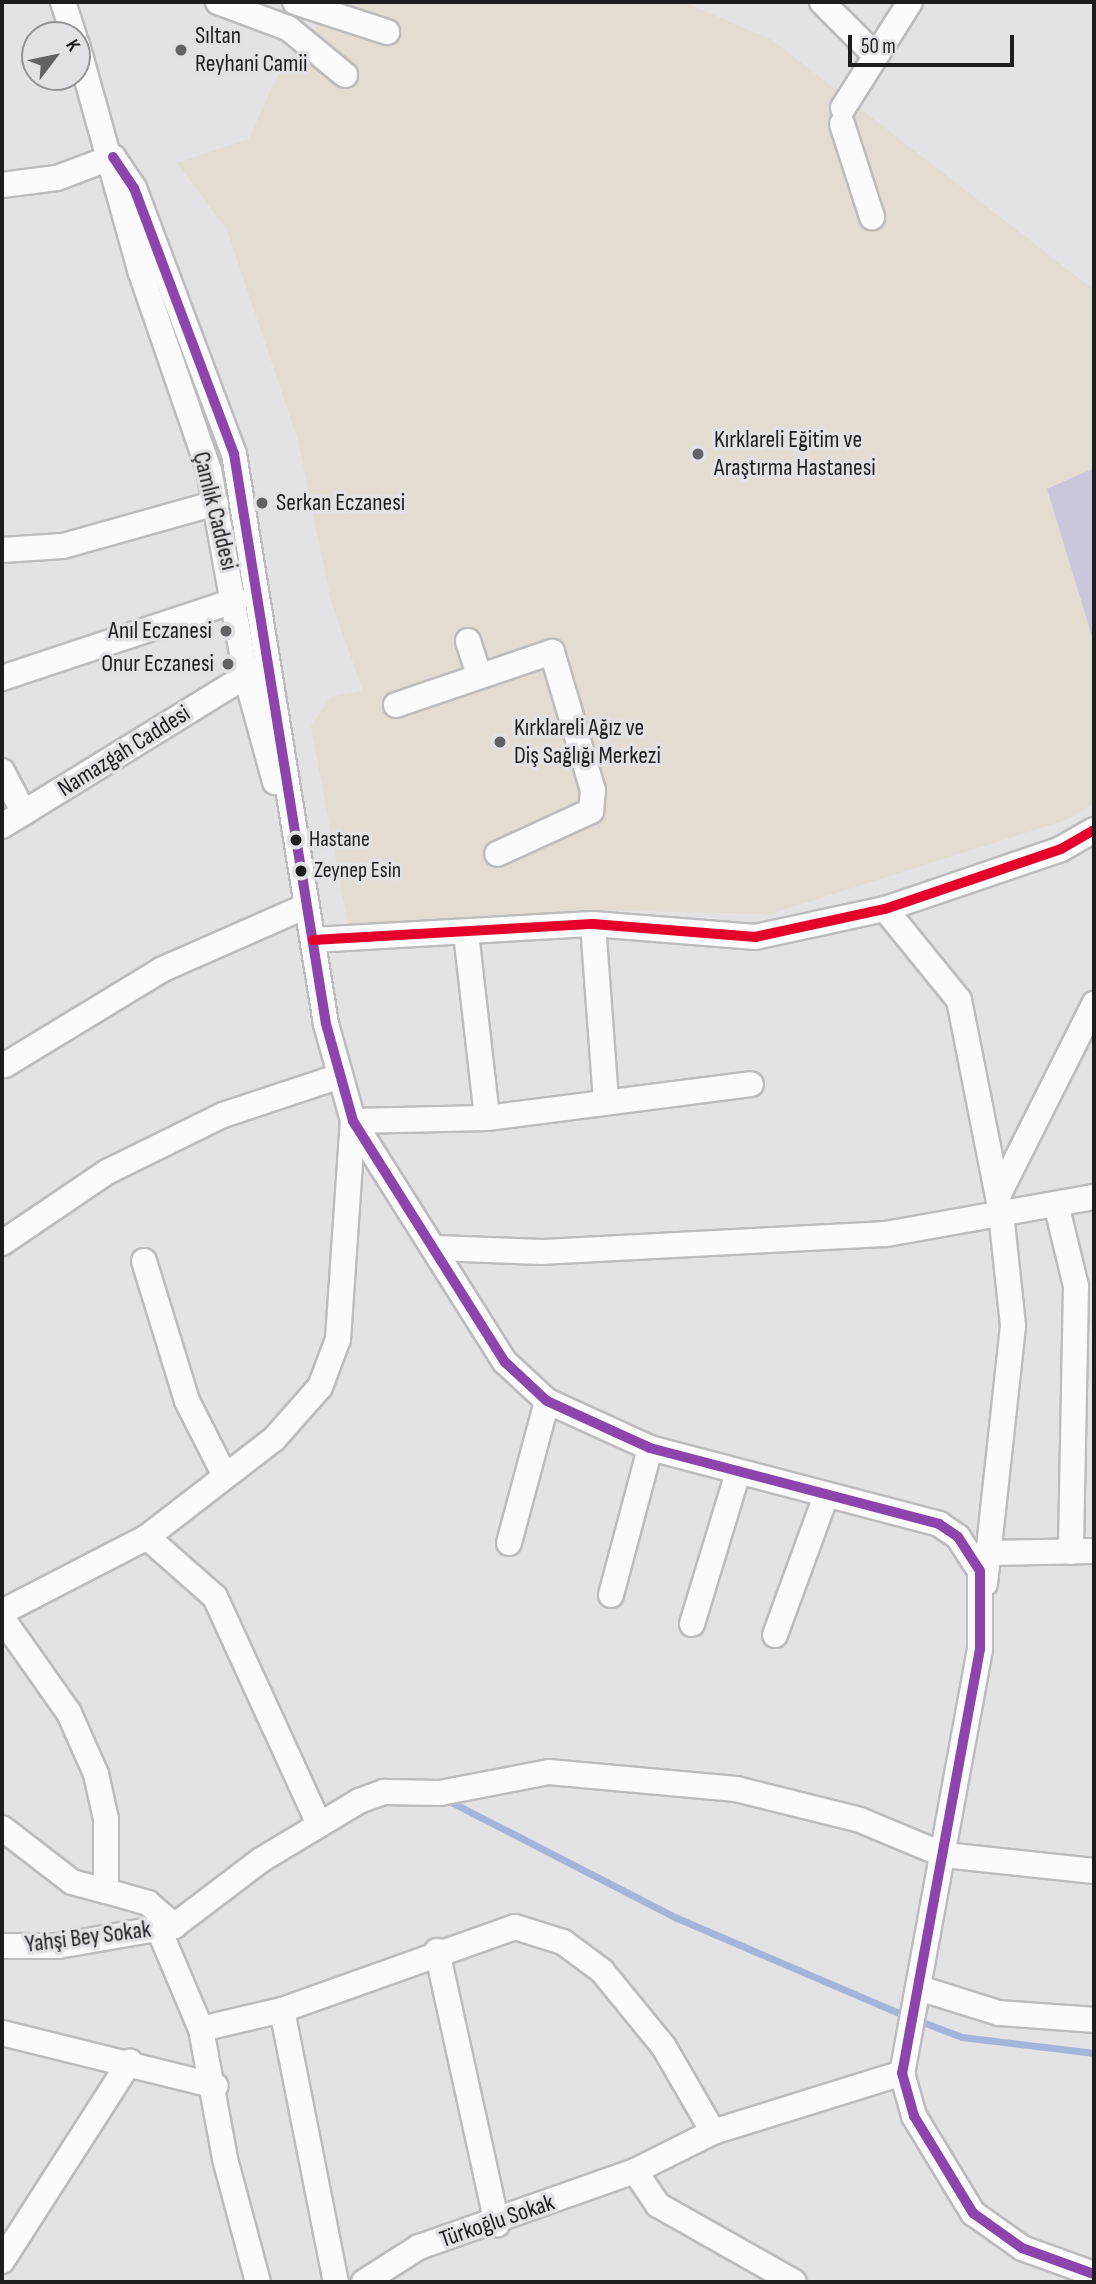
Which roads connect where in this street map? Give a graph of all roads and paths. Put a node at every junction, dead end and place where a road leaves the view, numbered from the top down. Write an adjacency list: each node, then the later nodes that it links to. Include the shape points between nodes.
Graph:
1 (64, 2): 6 (street)
2 (218, 2): 9 (street, via 288,29)
3 (295, 2): 7 (street)
4 (822, 2): 8 (street)
5 (910, 2): 8 (street)
6 (70, 21)
7 (387, 32)
8 (876, 56): 13 (street, via 842,116)
9 (345, 75)
10 (91, 88): 11 (street, Çamlık Caddesi)
11 (113, 157): 12 (street, via 57,178); 14 (street, Çamlık Caddesi, via 141,273); 27 (street, Çamlık Caddesi, via 134,188 234,454)
12 (2, 185)
13 (872, 217)
14 (216, 503): 15 (street, via 63,546); 16 (street, Çamlık Caddesi)
15 (2, 550)
16 (236, 600): 19 (street, Çamlık Caddesi); 20 (street)
17 (468, 640): 18 (street)
18 (479, 675): 21 (street); 26 (street, via 552,652 593,790 591,811 582,821)
19 (246, 676): 23 (street, Namazgah Caddesi); 27 (street, Çamlık Caddesi)
20 (2, 678)
21 (396, 705)
22 (2, 771): 23 (street)
23 (24, 813): 24 (street, Namazgah Caddesi)
24 (2, 826)
25 (1094, 830): 29 (street, via 1061,849)
26 (497, 854)
27 (300, 869): 28 (street, Çamlık Caddesi)
28 (306, 906): 32 (street, Çamlık Caddesi); 34 (street, via 161,970)
29 (885, 909): 30 (street, via 755,937); 42 (street, via 959,1000)
30 (593, 924): 31 (street); 37 (street)
31 (467, 933): 32 (street); 38 (street)
32 (313, 940): 35 (street, Çamlık Caddesi)
33 (1094, 1004): 42 (street)
34 (5, 1065)
35 (337, 1077): 39 (street, Çamlık Caddesi); 43 (street, via 211,1121 107,1172)
36 (751, 1084): 37 (street)
37 (606, 1101): 38 (street)
38 (487, 1118): 39 (street)
39 (353, 1121): 44 (street, Çamlık Caddesi); 49 (street, via 338,1339 320,1387 274,1439)
40 (1094, 1197): 41 (street)
41 (1056, 1204): 42 (street); 53 (street, via 1076,1286)
42 (999, 1205): 44 (street, via 886,1234 542,1252); 54 (street, via 1013,1326)
43 (2, 1243)
44 (436, 1248): 46 (street, Çamlık Caddesi, via 505,1362)
45 (144, 1261): 49 (street, via 187,1401)
46 (547, 1401): 47 (street, Çamlık Caddesi); 52 (street)
47 (650, 1448): 48 (street, Çamlık Caddesi); 55 (street)
48 (738, 1473): 50 (street, Çamlık Caddesi); 58 (street)
49 (225, 1476): 51 (street)
50 (825, 1497): 54 (street, Çamlık Caddesi, via 939,1524); 59 (street)
51 (147, 1536): 56 (street); 60 (street, via 215,1597)
52 (509, 1543)
53 (1083, 1551): 54 (street)
54 (980, 1553): 62 (street, via 984,1595)
55 (611, 1595)
56 (2, 1612)
57 (2, 1618): 64 (street, via 69,1713 96,1774 106,1819)
58 (692, 1624)
59 (775, 1635)
60 (318, 1824): 62 (street, via 384,1792 440,1793 549,1772 736,1789 860,1820); 65 (street)
61 (2, 1828): 64 (street, via 72,1882)
62 (944, 1855): 63 (street); 68 (street)
63 (1094, 1871)
64 (106, 1891): 65 (street, via 148,1903)
65 (174, 1926): 66 (street, Yahşi Bey Sokak, via 58,1946); 71 (street, via 160,1932)
66 (2, 1946)
67 (437, 1951): 69 (street); 76 (street, via 515,1927 563,1942 602,1970 664,2047); 78 (street)
68 (918, 1992): 70 (street, via 999,2012); 74 (street)
69 (282, 2010): 71 (street); 82 (street)
70 (1094, 2020)
71 (201, 2029): 75 (street)
72 (2, 2033): 73 (street)
73 (130, 2063): 75 (street); 79 (street)
74 (902, 2073): 76 (street, Türkoğlu Sokak); 80 (street, via 914,2116 972,2213 1023,2248)
75 (216, 2086): 81 (street, via 225,2160)
76 (713, 2132): 77 (street, Türkoğlu Sokak)
77 (635, 2171): 78 (street, Türkoğlu Sokak); 84 (street, via 658,2205)
78 (497, 2224): 83 (street, Türkoğlu Sokak, via 419,2247)
79 (2, 2261)
80 (1094, 2274)
81 (258, 2282)
82 (335, 2282)
83 (365, 2282)
84 (794, 2282)

